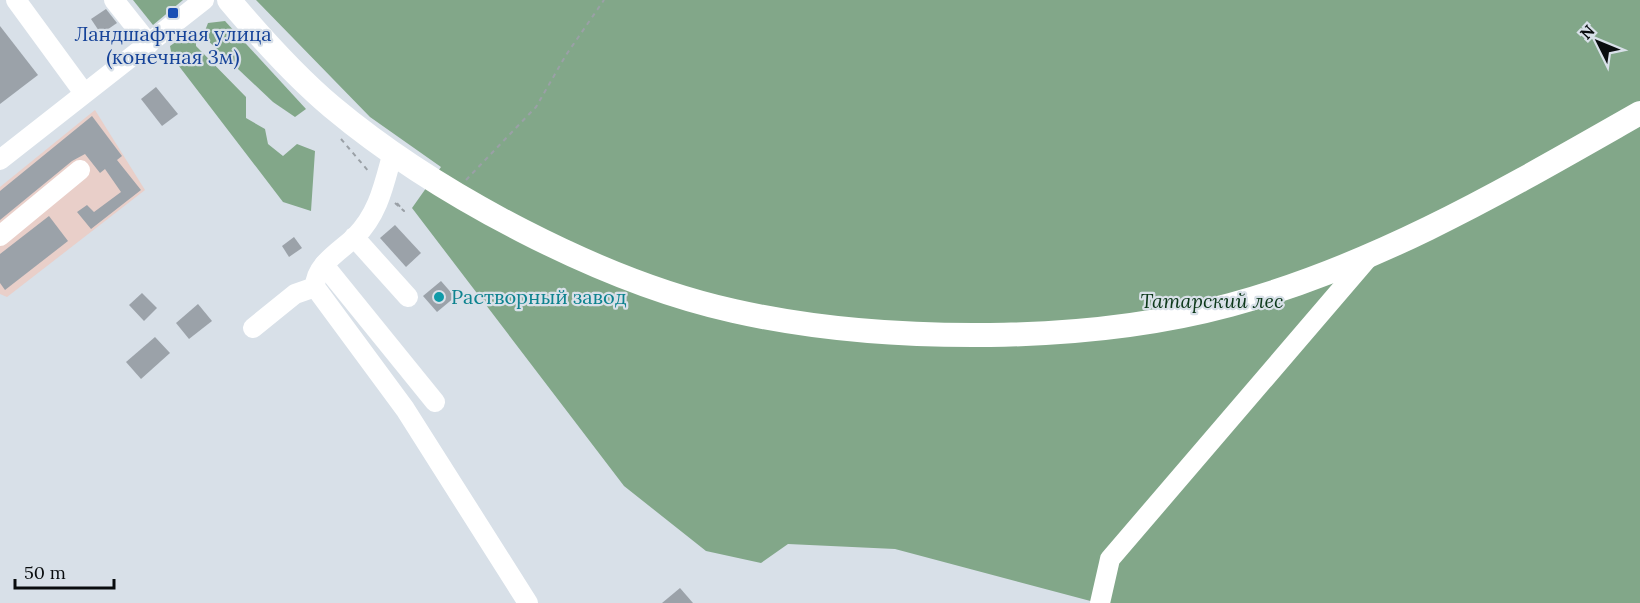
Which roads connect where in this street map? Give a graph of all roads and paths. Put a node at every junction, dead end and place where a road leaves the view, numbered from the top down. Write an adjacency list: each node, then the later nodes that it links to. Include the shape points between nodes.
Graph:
1 (16, 0): 7 (street)
2 (114, 0): 6 (street)
3 (204, 0): 6 (street)
4 (230, 0): 10 (main road, via 273,52 333,108)
5 (604, 0): 14 (path, via 536,107)
6 (149, 44): 7 (street)
7 (84, 93): 11 (street)
8 (1640, 113): 17 (main road, via 1473,208)
9 (334, 131): 13 (path)
10 (393, 152): 14 (main road); 16 (street, via 379,202 370,220)
11 (0, 160)
12 (80, 170): 15 (street)
13 (373, 176)
14 (455, 191): 17 (main road, via 564,250 651,288 808,326 880,333 1045,334 1138,325 1231,305)
15 (0, 236)
16 (354, 237): 18 (street); 20 (street)
17 (1368, 258): 24 (street, via 1110,559)
18 (324, 265): 19 (street); 22 (street)
19 (315, 287): 21 (street, via 295,294); 23 (street, via 405,409)
20 (408, 297)
21 (253, 328)
22 (435, 402)
23 (528, 603)
24 (1100, 603)

